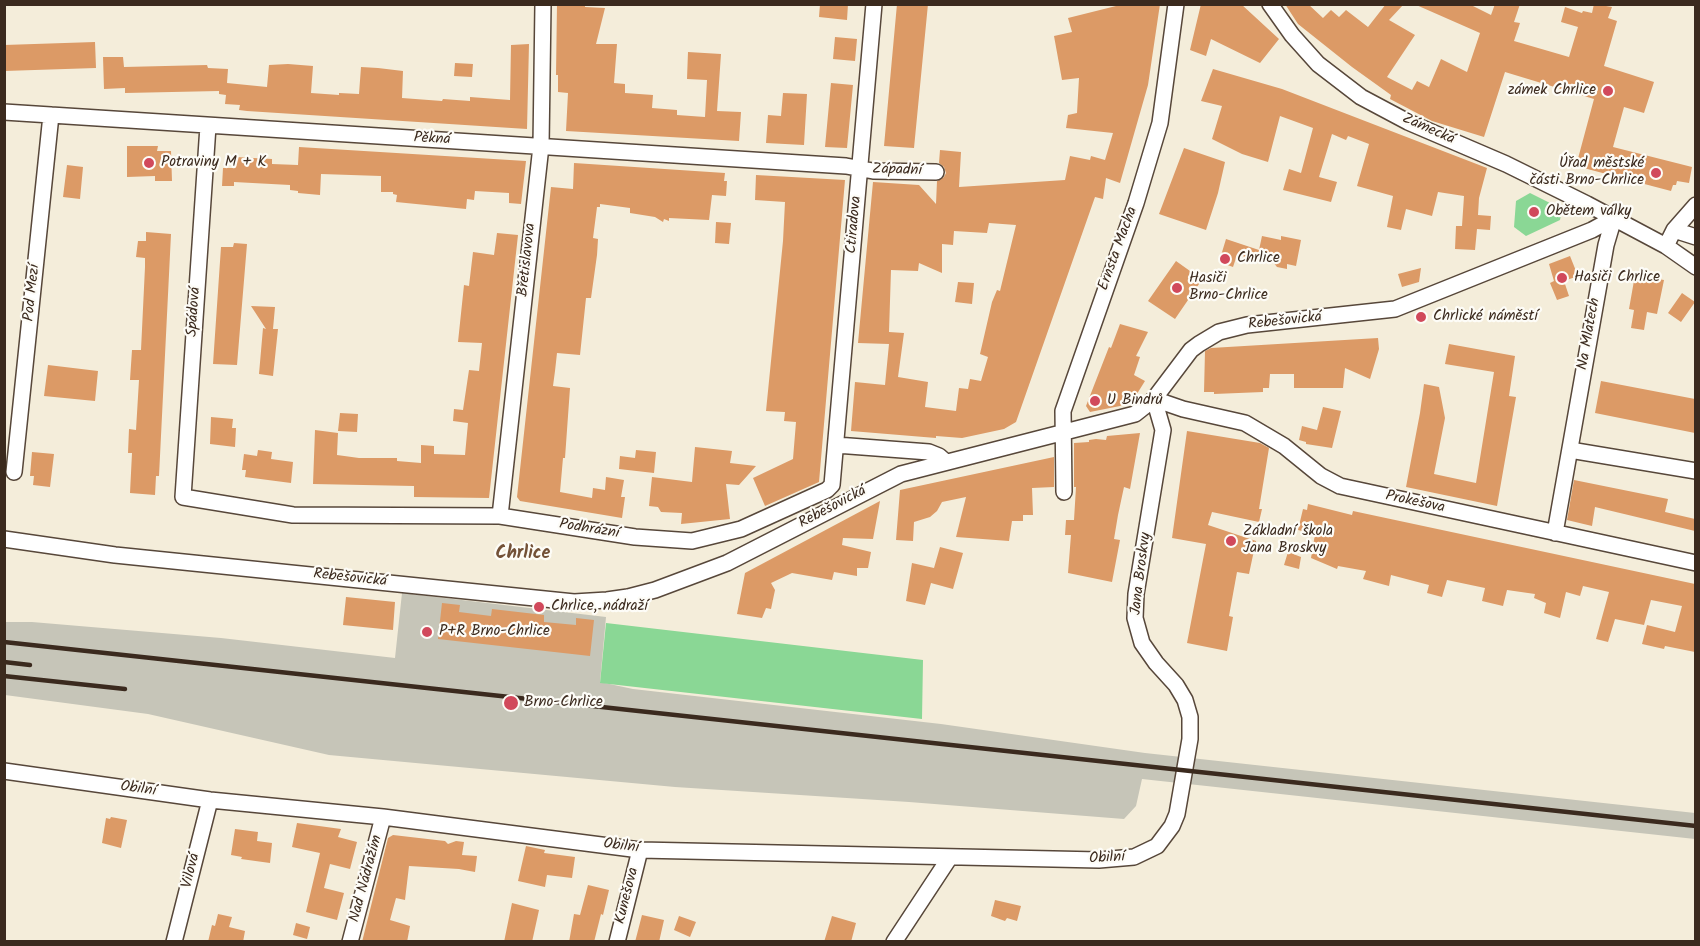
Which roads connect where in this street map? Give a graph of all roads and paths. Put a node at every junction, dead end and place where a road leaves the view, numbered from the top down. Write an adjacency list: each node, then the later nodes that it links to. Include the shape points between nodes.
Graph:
1 (543, 4): 8 (street, Břetislavova)
2 (874, 4): 9 (street, Ctiradova)
3 (1176, 4): 18 (street, Ernsta Macha, via 1160,123 1136,203 1068,392 1063,411)
4 (1270, 4): 12 (street, Zámecká, via 1318,64 1360,97)
5 (4, 112): 6 (street, Pěkná)
6 (51, 115): 7 (street, Pěkná); 23 (street, Pod Mezí)
7 (208, 126): 8 (street, Pěkná); 25 (street, Spádová)
8 (541, 146): 9 (street, Pěkná); 26 (street, Břetislavova)
9 (860, 168): 10 (street, Západní); 19 (street, Ctiradova)
10 (936, 172)
11 (1695, 205): 13 (street)
12 (1614, 218): 15 (street); 17 (street, Rebešovická, via 1395,309 1247,325 1219,333 1191,350); 20 (street, Na Mlatech)
13 (1674, 230): 14 (street); 15 (street)
14 (1695, 237)
15 (1666, 246): 16 (street)
16 (1695, 267)
17 (1154, 399): 18 (street, Rebešovická, via 1131,416); 27 (street, Prokešova, via 1245,423 1340,486); 31 (street, Jana Broskvy, via 1163,429 1135,618 1142,643 1176,685 1188,709 1190,739)
18 (1065, 432): 21 (street, Rebešovická); 24 (street, Ernsta Macha)
19 (837, 445): 21 (street, via 929,452); 26 (street, Podhrázní, via 833,482 827,490 741,529 692,541 635,537)
20 (1570, 450): 22 (street); 27 (street, Na Mlatech)
21 (946, 462): 28 (street, Rebešovická, via 886,481 712,569 655,590 607,600 574,602 511,596 114,555)
22 (1695, 471)
23 (14, 472)
24 (1064, 492)
25 (183, 497): 26 (street, Podhrázní, via 293,515)
26 (500, 516)
27 (1555, 533): 29 (street, Prokešova)
28 (4, 539)
29 (1695, 563)
30 (4, 771): 32 (street, Obilní)
31 (1185, 771): 35 (street, Obilní, via 1172,826 1156,846 1143,854 1099,860)
32 (210, 800): 33 (street, Obilní); 36 (street, Vilová)
33 (383, 817): 34 (street, Obilní); 37 (street, Nad Nádražím)
34 (640, 850): 35 (street, Obilní); 38 (street, Kunešova)
35 (950, 857): 39 (street)
36 (174, 942)
37 (350, 942)
38 (617, 942)
39 (894, 942)

